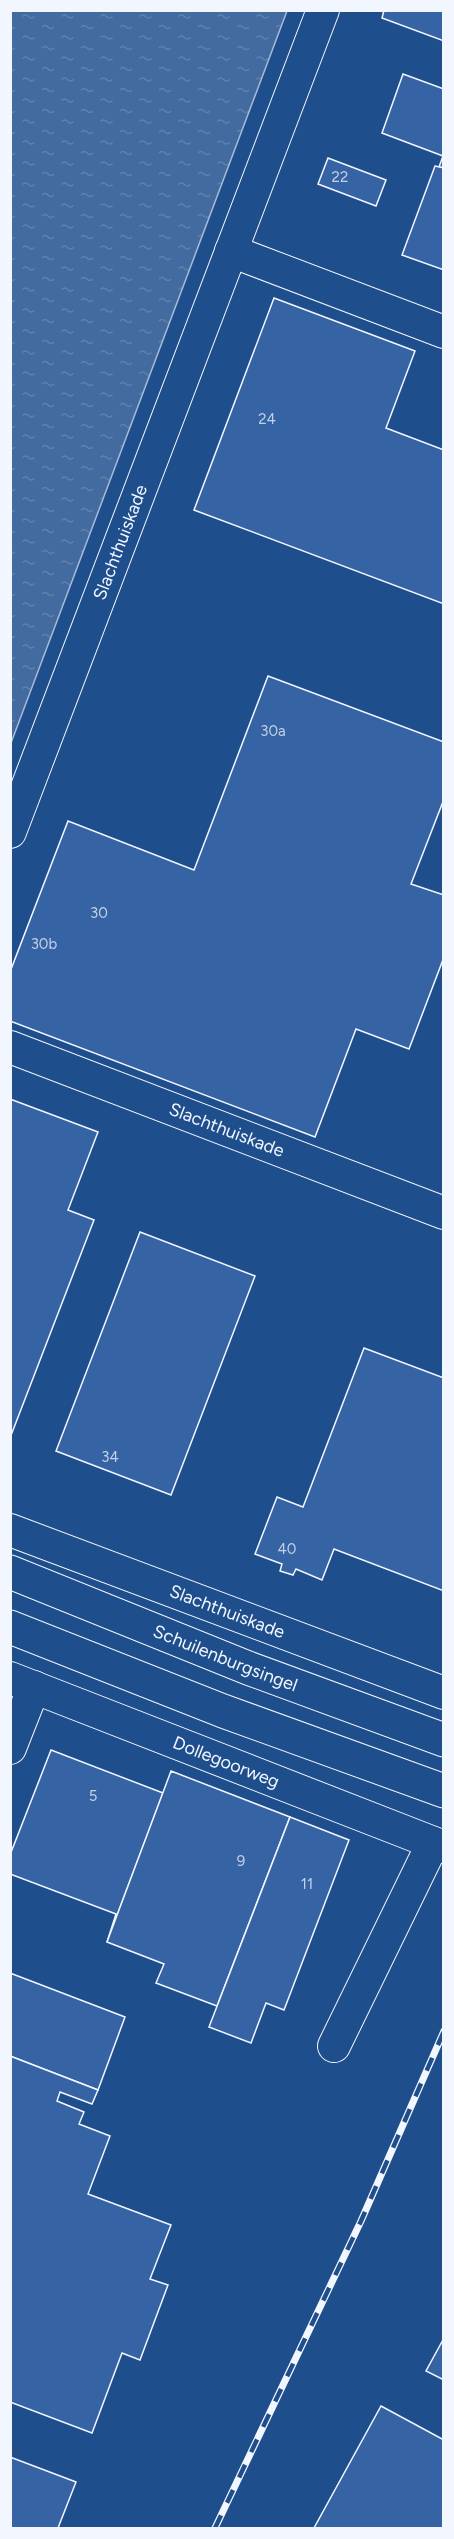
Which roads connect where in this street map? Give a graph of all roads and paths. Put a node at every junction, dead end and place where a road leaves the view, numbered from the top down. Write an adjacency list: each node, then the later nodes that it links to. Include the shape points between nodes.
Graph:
1 (323, 10): 2 (street, Slachthuiskade)
2 (231, 250): 3 (street); 4 (street, Slachthuiskade)
3 (444, 332)
4 (10, 832)
5 (10, 1047): 6 (street, Slachthuiskade)
6 (444, 1213)
7 (10, 1530): 11 (street, Slachthuiskade)
8 (10, 1572): 12 (main road, Schuilenburgsingel, via 248,1668)
9 (10, 1627): 14 (main road, via 223,1711)
10 (22, 1683): 13 (street); 15 (street, Dollegoorweg)
11 (444, 1693)
12 (444, 1740)
13 (10, 1748)
14 (444, 1791)
15 (438, 1845): 16 (street)
16 (334, 2046)

